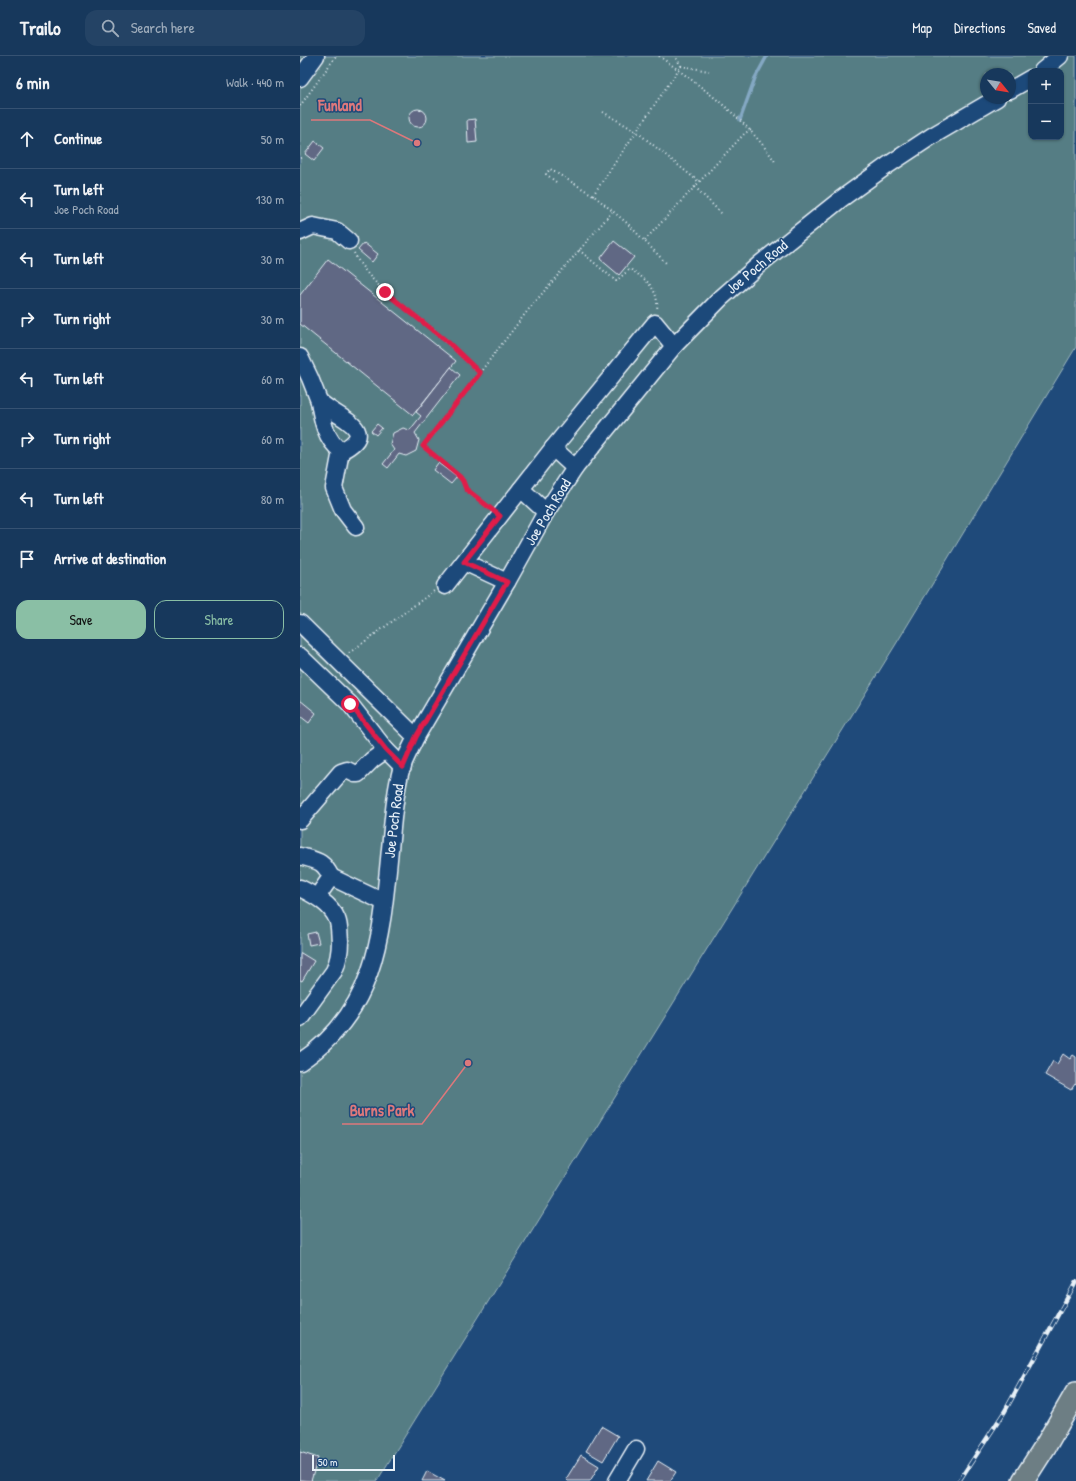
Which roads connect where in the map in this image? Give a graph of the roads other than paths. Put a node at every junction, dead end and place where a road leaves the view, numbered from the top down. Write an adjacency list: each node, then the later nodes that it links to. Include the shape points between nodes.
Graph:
1 (316, 56): 4 (street)
2 (1060, 56): 3 (street)
3 (1046, 68)
4 (300, 78)
5 (1028, 80): 6 (street)
6 (1016, 87)
7 (987, 104): 10 (street, Joe Poch Road, via 932,136 841,199 721,298)
8 (300, 232): 9 (street, via 314,226 337,231)
9 (349, 240)
10 (674, 346): 13 (street, via 655,323); 15 (street, Joe Poch Road)
11 (300, 357): 12 (street)
12 (319, 401): 14 (street, via 328,438); 14 (street, via 358,431 357,440)
13 (553, 448): 15 (street); 16 (street)
14 (341, 451): 18 (street, via 334,488 343,510)
15 (575, 468): 17 (street, Joe Poch Road)
16 (521, 490): 17 (street); 19 (street)
17 (546, 512): 20 (street, Joe Poch Road)
18 (356, 527)
19 (464, 562): 20 (street); 21 (street)
20 (507, 582): 24 (street, Joe Poch Road)
21 (446, 586)
22 (300, 623): 24 (street)
23 (300, 656): 25 (street, via 350,704)
24 (416, 737): 26 (street, Joe Poch Road)
25 (386, 750): 26 (street); 27 (street, via 358,774 347,770 341,772)
26 (403, 767): 32 (street, Joe Poch Road, via 397,786)
27 (300, 820)
28 (300, 856): 29 (street, via 322,863)
29 (331, 877): 31 (street); 32 (street)
30 (300, 888): 31 (street)
31 (317, 897): 33 (street, via 337,919 340,946 334,971)
32 (384, 902): 34 (street, Joe Poch Road, via 376,951 358,998 338,1029)
33 (300, 1018)
34 (300, 1062)
35 (1076, 1393): 38 (main road)
36 (636, 1450): 37 (street)
37 (617, 1481)
38 (1023, 1481)

